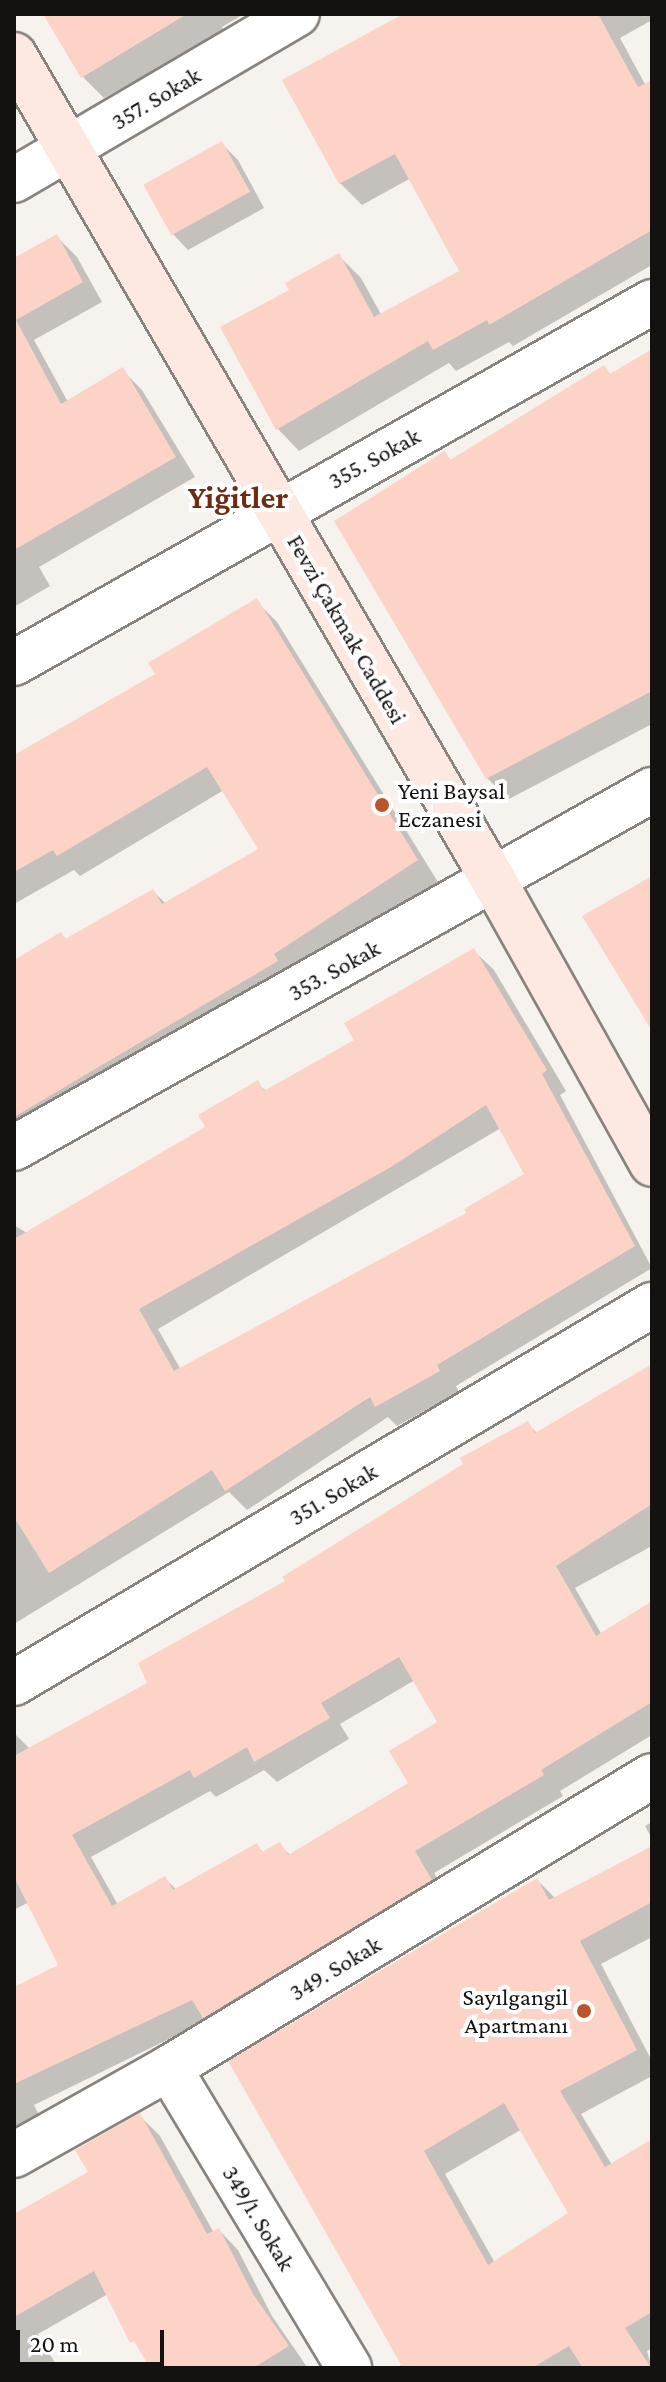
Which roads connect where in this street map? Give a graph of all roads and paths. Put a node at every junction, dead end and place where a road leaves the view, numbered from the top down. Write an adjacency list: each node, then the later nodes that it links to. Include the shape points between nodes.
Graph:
1 (297, 14): 3 (street, 357. Sokak)
2 (14, 55): 3 (main road, Fevzi Çakmak Caddesi)
3 (68, 150): 4 (street, 357. Sokak); 6 (main road, Fevzi Çakmak Caddesi)
4 (14, 180)
5 (652, 302): 6 (street, 355. Sokak)
6 (278, 512): 7 (street, 355. Sokak); 9 (main road, Fevzi Çakmak Caddesi)
7 (14, 663)
8 (652, 790): 9 (street, 353. Sokak)
9 (494, 881): 10 (street, 353. Sokak); 11 (main road, Fevzi Çakmak Caddesi)
10 (14, 1148)
11 (652, 1164)
12 (652, 1305): 13 (street, 351. Sokak)
13 (14, 1683)
14 (652, 1776): 15 (street, 349. Sokak)
15 (169, 2068): 16 (street, 349. Sokak); 17 (street, 349/1. Sokak)
16 (14, 2155)
17 (349, 2368)

